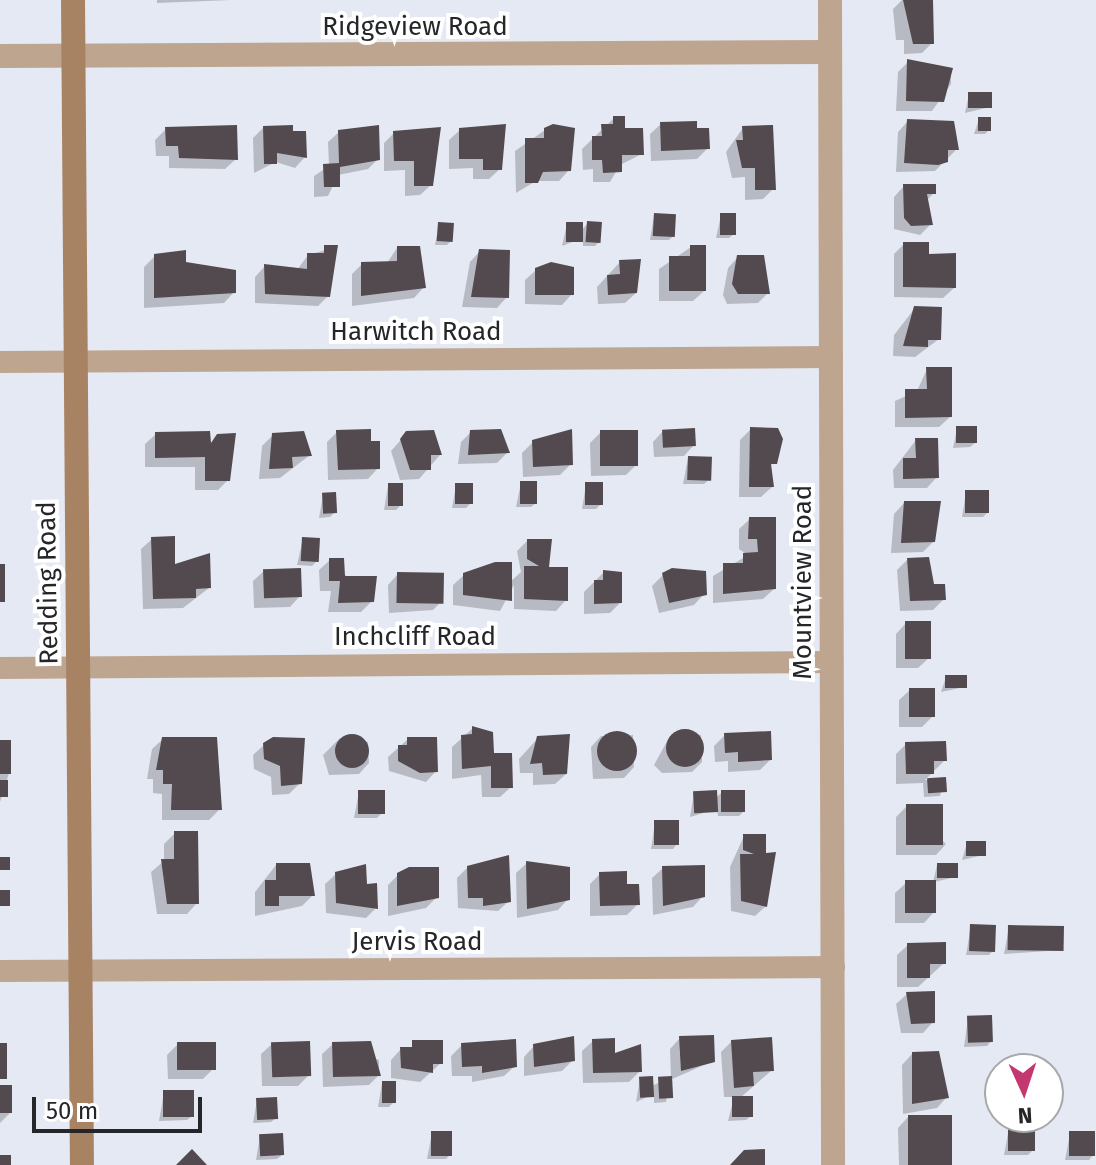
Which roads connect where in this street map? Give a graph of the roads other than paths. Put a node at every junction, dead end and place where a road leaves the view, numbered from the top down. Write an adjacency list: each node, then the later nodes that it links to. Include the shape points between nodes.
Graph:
1 (73, 0): 5 (main road, Redding Road)
2 (830, 0): 3 (street, Mountview Road)
3 (830, 52): 5 (street, Ridgeview Road); 6 (street, Mountview Road)
4 (0, 56): 5 (street, Ridgeview Road)
5 (73, 56): 8 (main road, Redding Road)
6 (832, 357): 8 (street, Harwitch Road); 9 (street, Mountview Road)
7 (0, 362): 8 (street, Harwitch Road)
8 (74, 362): 10 (main road, Redding Road)
9 (831, 662): 10 (street, Inchcliff Road); 12 (street, Mountview Road)
10 (77, 667): 11 (street, Inchcliff Road); 13 (main road, Redding Road)
11 (0, 668)
12 (834, 967): 13 (street, Jervis Road); 16 (street, Mountview Road)
13 (79, 970): 14 (street, Jervis Road); 15 (main road, Redding Road)
14 (0, 971)
15 (82, 1165)
16 (833, 1165)

